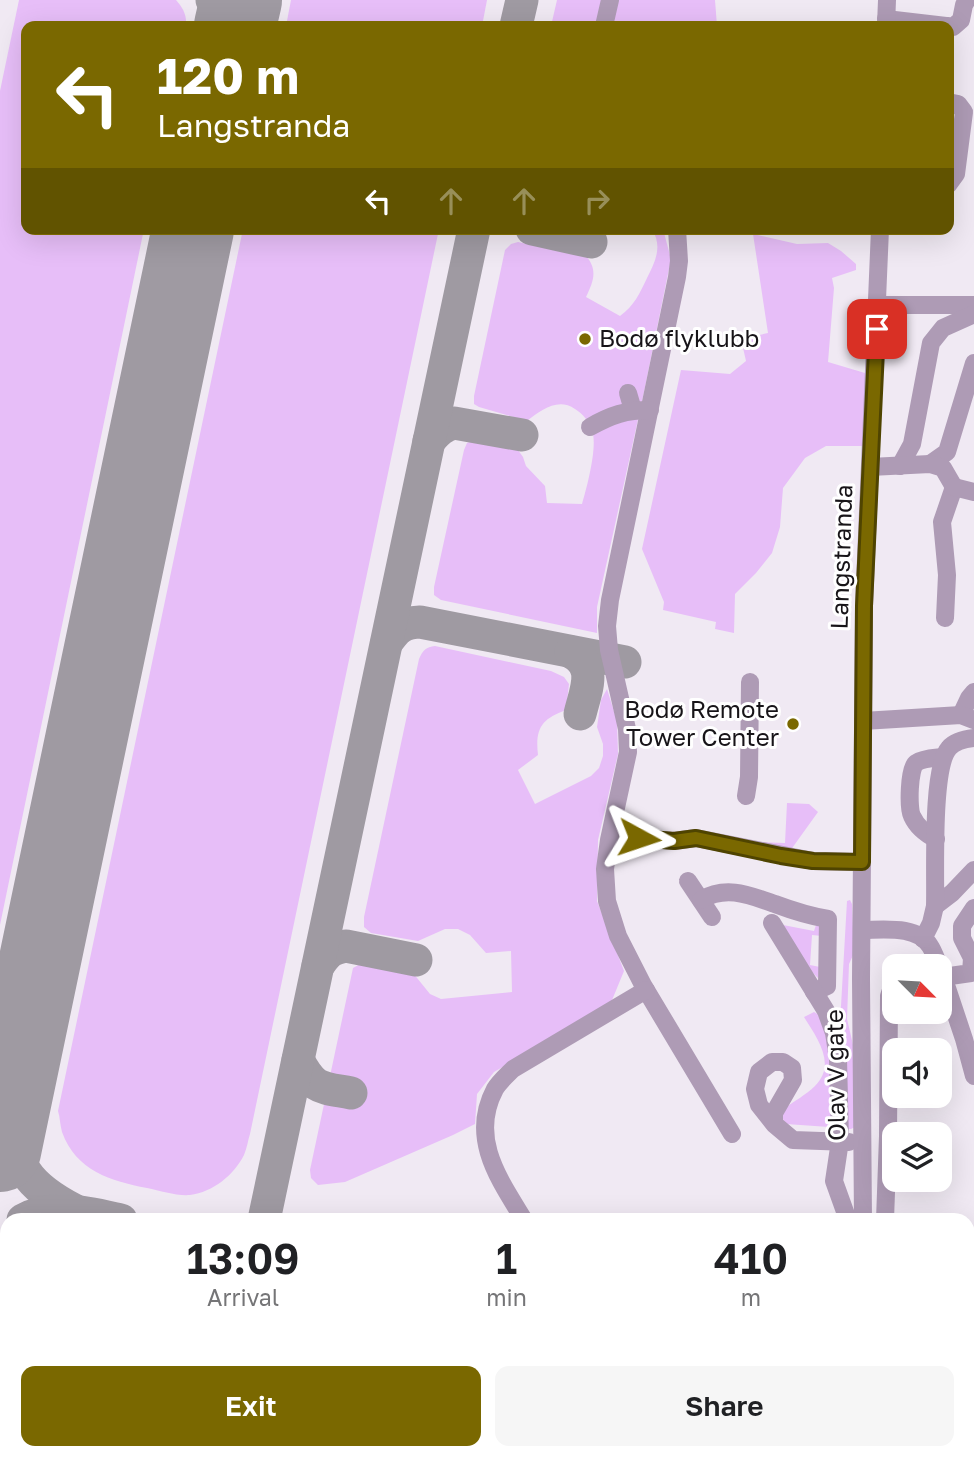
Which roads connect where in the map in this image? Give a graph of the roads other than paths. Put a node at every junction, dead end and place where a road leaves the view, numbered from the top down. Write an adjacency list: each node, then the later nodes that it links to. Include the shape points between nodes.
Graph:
1 (610, 0): 4 (street)
2 (887, 0): 5 (street)
3 (967, 0): 6 (street, via 961,20)
4 (605, 21)
5 (886, 21)
6 (954, 26)
7 (954, 103): 8 (street, via 964,112)
8 (954, 177)
9 (677, 235): 15 (street, via 677,277)
10 (880, 235): 11 (street, Langstranda)
11 (878, 305): 12 (street); 19 (street, Langstranda)
12 (974, 306)
13 (974, 314): 18 (street, via 943,328 931,343 912,444)
14 (973, 365): 17 (street, via 947,452)
15 (637, 405): 16 (street); 45 (street, via 607,626 628,752 605,869 607,901 618,936)
16 (590, 427)
17 (930, 464): 18 (street); 20 (street, via 943,468)
18 (900, 466): 19 (street)
19 (870, 467): 26 (street, Langstranda)
20 (954, 487): 21 (street); 22 (street, via 942,522)
21 (974, 492)
22 (945, 618)
23 (750, 682): 29 (street)
24 (974, 692): 25 (street, via 969,698)
25 (968, 718): 26 (street)
26 (863, 721): 32 (street, Langstranda)
27 (974, 738): 28 (street, via 958,741)
28 (943, 757): 31 (street); 31 (street, via 919,761 911,770 912,816)
29 (746, 796)
30 (639, 838): 32 (street, via 696,838 813,861)
31 (936, 839): 36 (street)
32 (862, 862): 40 (street, Langstranda)
33 (974, 870): 36 (street)
34 (688, 881): 35 (street)
35 (701, 900): 38 (street); 46 (street, via 733,891 828,919 827,986)
36 (935, 906): 41 (street)
37 (974, 908): 42 (street, via 962,926 962,938)
38 (712, 917)
39 (772, 923): 46 (street)
40 (862, 930): 41 (street, via 908,932); 53 (street, Olav V gate)
41 (923, 939): 43 (street)
42 (972, 953): 44 (street, via 971,973)
43 (934, 954)
44 (952, 971)
45 (646, 990): 51 (street); 54 (street, via 513,1069 496,1087 487,1110 485,1135 496,1174)
46 (814, 992): 52 (street, via 834,1033)
47 (952, 1003): 49 (street)
48 (889, 1024): 57 (street)
49 (974, 1074)
50 (774, 1124): 52 (street)
51 (732, 1134)
52 (840, 1137): 53 (street, via 852,1143); 55 (street, via 834,1181)
53 (863, 1140): 56 (street, Olav V gate)
54 (520, 1213)
55 (845, 1213)
56 (863, 1213)
57 (885, 1213)

